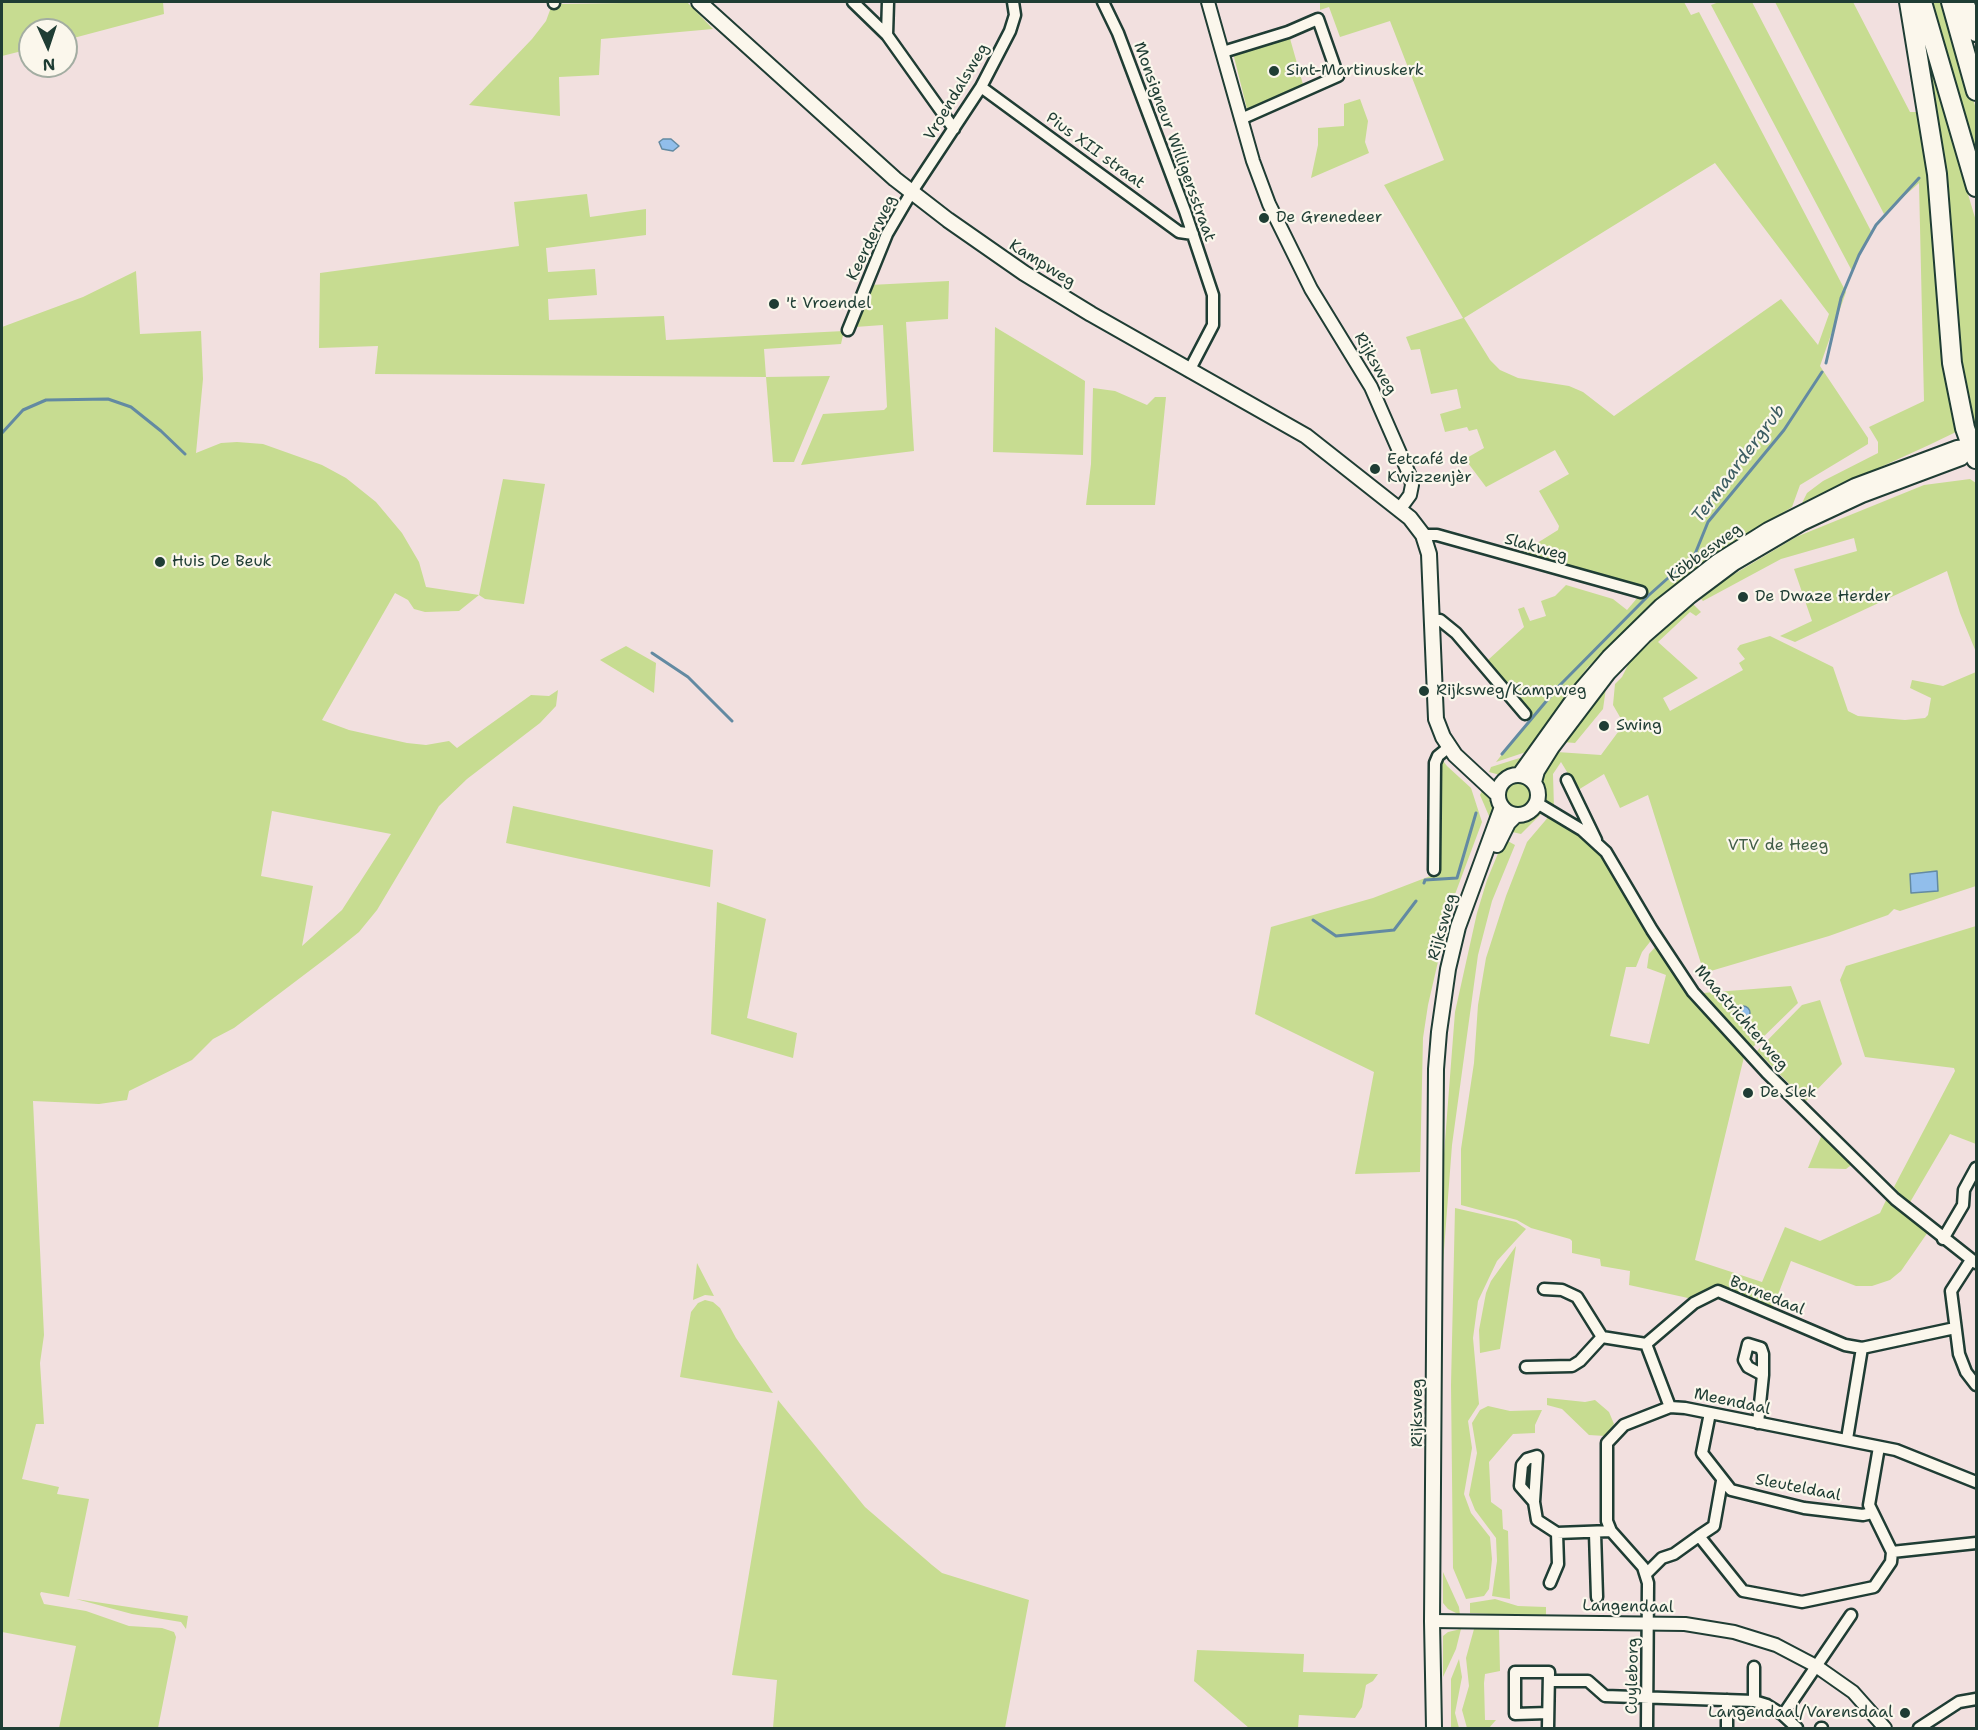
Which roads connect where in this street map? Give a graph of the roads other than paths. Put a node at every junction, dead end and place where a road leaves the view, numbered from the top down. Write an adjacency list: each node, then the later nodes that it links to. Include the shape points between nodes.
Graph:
1 (699, 2): 19 (main road, Kampweg)
2 (853, 2): 12 (street)
3 (888, 2): 12 (street)
4 (1013, 2): 14 (street, Vroendalsweg, via 1015,15 1010,31)
5 (1103, 2): 20 (street, Monsigneur Willigersstraat, via 1119,33)
6 (1208, 2): 13 (street, Rijksweg)
7 (1909, 2): 23 (highway, via 1936,165 1952,363 1964,422)
8 (1923, 2): 18 (highway)
9 (1951, 2): 15 (highway)
10 (1964, 2): 11 (highway)
11 (1977, 32)
12 (887, 35): 17 (street)
13 (1223, 52): 16 (street, Rijksweg); 16 (street, via 1318,19 1338,76)
14 (981, 87): 17 (street, Vroendalsweg); 20 (street, Pius XII straat, via 1179,232)
15 (1977, 91)
16 (1241, 119): 24 (street, Rijksweg, via 1263,190 1286,241 1371,387 1391,429 1412,485)
17 (954, 129): 19 (street, Vroendalsweg)
18 (1977, 187)
19 (911, 192): 21 (street, Keerderweg, via 883,242); 22 (main road, Kampweg, via 1024,273)
20 (1193, 234): 22 (street, Monsigneur Willigersstraat, via 1213,295 1212,325)
21 (848, 330)
22 (1189, 371): 24 (main road, Kampweg, via 1306,436)
23 (1975, 451): 25 (main road, Köbbesweg, via 1957,448 1885,474)
24 (1399, 510): 26 (main road)
25 (1800, 518): 32 (main road, Köbbesweg, via 1724,557 1646,620 1595,672); 35 (main road, Köbbesweg, via 1716,576 1640,640 1572,717 1541,764)
26 (1423, 535): 27 (street, Slakweg, via 1437,535); 28 (main road, via 1429,554)
27 (1641, 592)
28 (1434, 620): 29 (street, via 1440,620 1456,633); 30 (main road, via 1436,713)
29 (1525, 714)
30 (1449, 747): 31 (main road); 40 (street, via 1435,763)
31 (1461, 762): 33 (main road); 36 (main road)
32 (1520, 774): 33 (main road); 35 (main road)
33 (1504, 780): 36 (main road)
34 (1567, 780): 39 (street)
35 (1534, 782): 37 (main road)
36 (1500, 801): 38 (main road); 41 (main road, Rijksweg, via 1448,969 1439,1032)
37 (1537, 803): 38 (main road, via 1528,812); 39 (street, Maastrichterweg)
38 (1516, 815): 41 (main road, Rijksweg, via 1508,823 1488,866 1465,929 1451,991)
39 (1599, 845): 43 (street, Maastrichterweg, via 1668,955 1711,1014 1887,1191)
40 (1434, 870)
41 (1437, 1097): 72 (main road, Rijksweg)
42 (1977, 1168): 43 (street, via 1964,1190 1963,1205)
43 (1943, 1239): 44 (street, Maastrichterweg)
44 (1974, 1261): 46 (street, via 1951,1291)
45 (1544, 1289): 47 (street, via 1562,1290 1577,1297)
46 (1955, 1328): 49 (street, Bornedaal); 52 (street, via 1965,1372)
47 (1602, 1337): 48 (street); 50 (street, via 1572,1366)
48 (1646, 1344): 49 (street, Bornedaal, via 1694,1302 1719,1291 1845,1345); 53 (street)
49 (1862, 1348): 56 (street)
50 (1526, 1366)
51 (1763, 1375): 55 (street)
52 (1977, 1385)
53 (1670, 1407): 54 (street, Meendaal); 62 (street, Meendaal, via 1623,1425 1607,1443 1607,1521)
54 (1710, 1413): 55 (street, Meendaal); 58 (street, Sleuteldaal, via 1701,1453)
55 (1758, 1423): 56 (street, Meendaal)
56 (1847, 1439): 57 (street, Meendaal)
57 (1879, 1447): 59 (street, Meendaal, via 1908,1454); 61 (street, via 1869,1502)
58 (1722, 1481): 61 (street, Sleuteldaal, via 1731,1490 1772,1502); 65 (street, via 1713,1526)
59 (1977, 1482)
60 (1533, 1502): 63 (street, via 1537,1520)
61 (1872, 1513): 67 (street)
62 (1611, 1531): 64 (street); 68 (street)
63 (1557, 1533): 64 (street); 69 (street, via 1558,1564)
64 (1595, 1533): 70 (street)
65 (1699, 1536): 67 (street, via 1743,1591 1802,1602 1874,1587 1891,1562); 68 (street, via 1662,1558)
66 (1977, 1543): 67 (street)
67 (1892, 1552)
68 (1646, 1574): 73 (street)
69 (1550, 1583)
70 (1597, 1597)
71 (1851, 1615): 74 (street)
72 (1432, 1621): 73 (street, Langendaal); 83 (main road, Rijksweg)
73 (1648, 1623): 74 (street, Langendaal, via 1736,1632 1776,1645); 77 (street, Cuyleborg)
74 (1816, 1666): 82 (street); 88 (street, Langendaal, via 1853,1692)
75 (1754, 1667): 80 (street)
76 (1549, 1681): 77 (street, via 1588,1682 1605,1696); 81 (street); 81 (street, via 1549,1672 1515,1672 1515,1714)
77 (1648, 1696): 79 (street); 85 (street, Cuyleborg)
78 (1977, 1699): 89 (street, via 1959,1702)
79 (1727, 1700): 80 (street); 86 (street)
80 (1754, 1701): 82 (street)
81 (1548, 1713): 84 (street)
82 (1783, 1714): 87 (street)
83 (1434, 1728)
84 (1548, 1728)
85 (1647, 1728)
86 (1727, 1728)
87 (1797, 1728)
88 (1885, 1728)
89 (1919, 1728)

